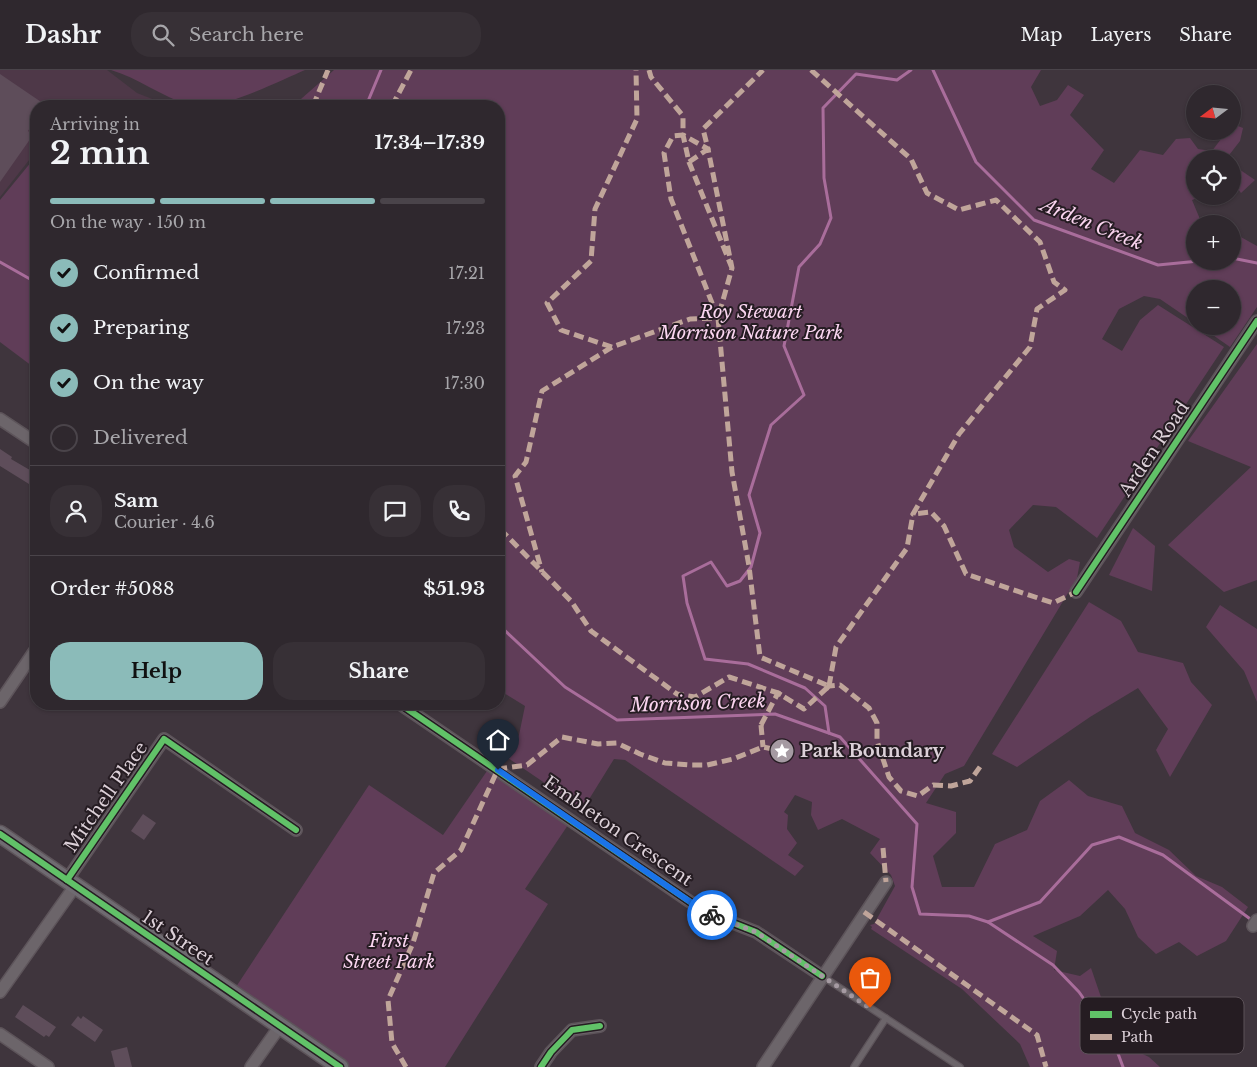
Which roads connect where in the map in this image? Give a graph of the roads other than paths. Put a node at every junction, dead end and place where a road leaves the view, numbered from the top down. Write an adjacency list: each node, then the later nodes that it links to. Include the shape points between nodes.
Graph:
1 (1257, 322): 4 (street, Arden Road)
2 (0, 419): 3 (street)
3 (30, 439)
4 (1076, 592)
5 (30, 658): 6 (street)
6 (0, 702)
7 (409, 710): 12 (street, Embleton Crescent, via 705,912 756,932)
8 (296, 830): 11 (street, Mitchell Place, via 164,740)
9 (0, 834): 11 (street, 1st Street)
10 (886, 882): 12 (street)
11 (71, 883): 13 (street); 15 (street, 1st Street)
12 (822, 976): 14 (lane); 22 (street)
13 (0, 992)
14 (886, 1018): 23 (lane); 24 (lane)
15 (280, 1026): 19 (street); 20 (street, 1st Street)
16 (600, 1026): 21 (street, via 572,1030)
17 (0, 1034): 18 (street)
18 (48, 1067)
19 (251, 1067)
20 (340, 1067)
21 (541, 1067)
22 (763, 1067)
23 (854, 1067)
24 (960, 1067)

